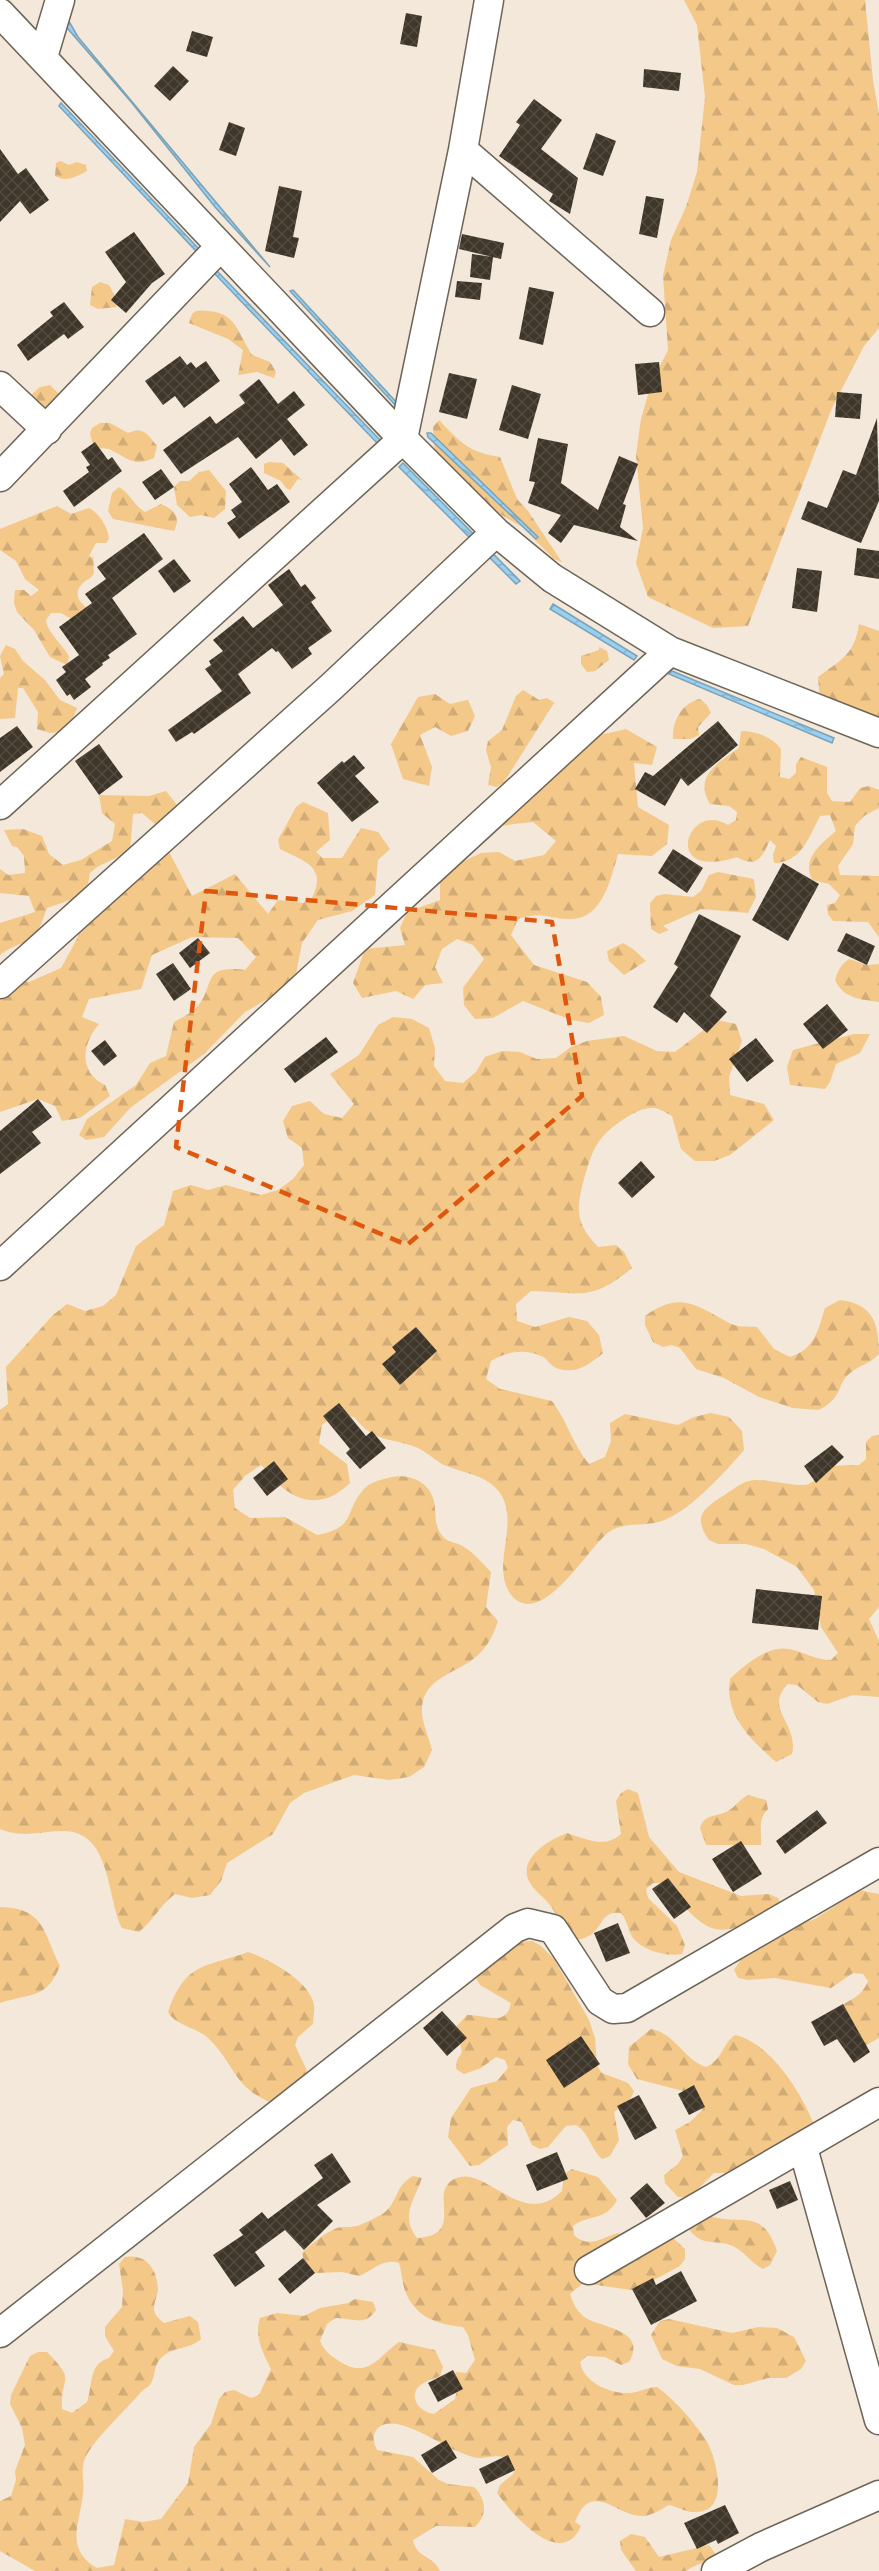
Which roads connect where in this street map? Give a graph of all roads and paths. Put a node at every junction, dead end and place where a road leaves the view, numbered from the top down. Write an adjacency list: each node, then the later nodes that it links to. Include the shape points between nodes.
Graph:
1 (60, 0): 4 (street)
2 (489, 0): 5 (street)
3 (0, 13): 4 (street)
4 (43, 57): 6 (street)
5 (463, 150): 7 (street); 10 (street)
6 (220, 247): 9 (street); 10 (street)
7 (650, 312)
8 (0, 386): 9 (street)
9 (47, 430): 11 (street)
10 (404, 439): 12 (street); 15 (street)
11 (0, 477)
12 (495, 532): 13 (street, via 552,578); 16 (street, via 337,682)
13 (670, 651): 14 (street); 17 (street)
14 (879, 734)
15 (0, 805)
16 (0, 984)
17 (0, 1266)
18 (879, 1862): 22 (street, via 627,2008 614,2009 600,2001 553,1929 528,1923 515,1928)
19 (879, 2102): 20 (street)
20 (803, 2148): 21 (street); 23 (street)
21 (589, 2270)
22 (0, 2333)
23 (879, 2420)
24 (879, 2495): 25 (street)
25 (716, 2571)

